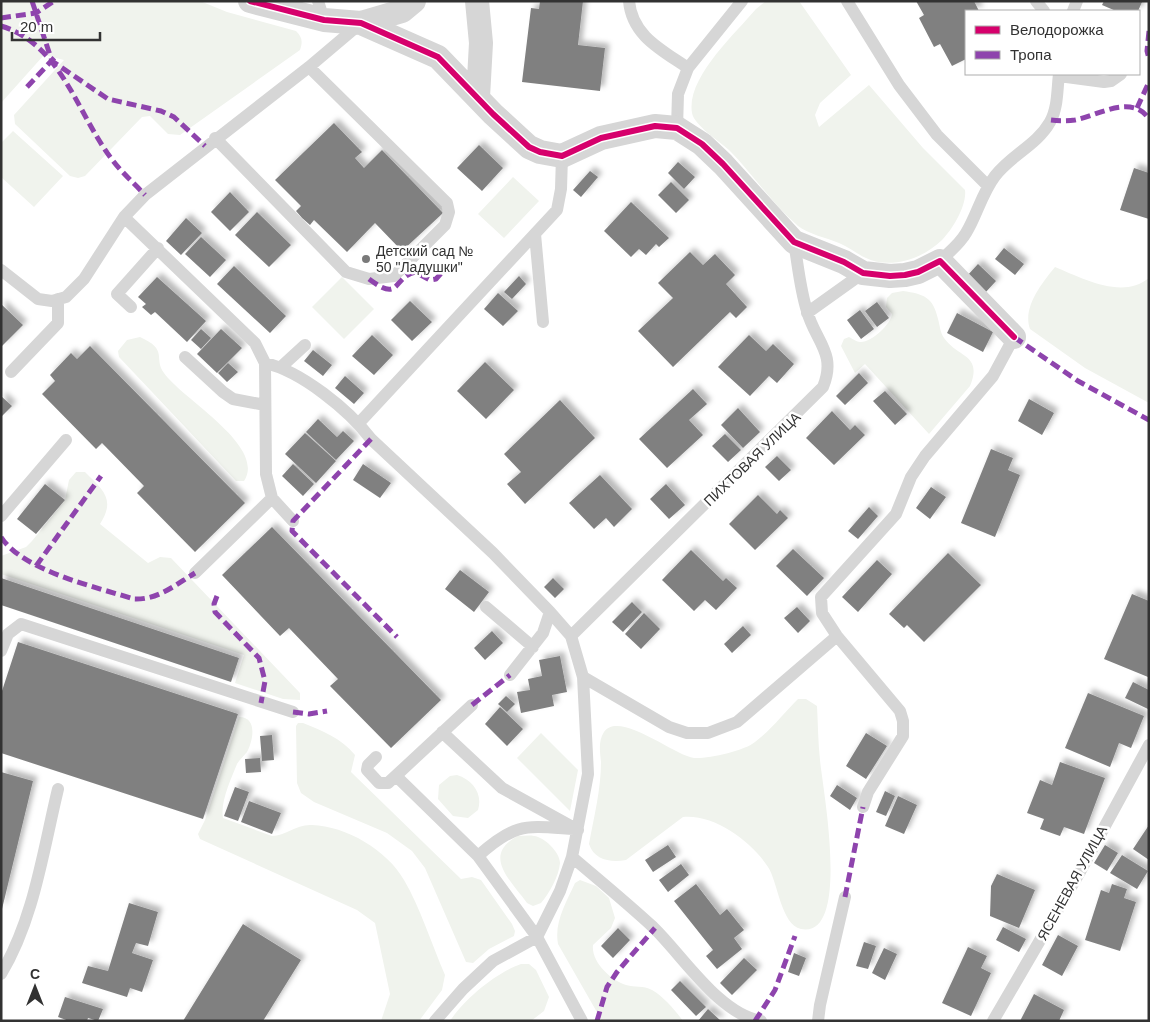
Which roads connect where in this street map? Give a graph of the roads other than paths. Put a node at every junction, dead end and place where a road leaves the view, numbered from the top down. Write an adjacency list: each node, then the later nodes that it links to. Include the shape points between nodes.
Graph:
1 (250, 1): 7 (street)
2 (414, 1): 8 (street, via 402,11)
3 (477, 1): 13 (street, via 481,44)
4 (628, 1): 10 (lane, via 630,14 641,33)
5 (742, 1): 10 (lane)
6 (847, 1): 17 (lane, via 899,84 937,135)
7 (321, 11): 8 (street)
8 (360, 23): 9 (lane); 13 (street, via 438,57)
9 (309, 67): 15 (lane); 15 (lane, via 447,203 449,212 445,225 394,276 369,279 346,272)
10 (688, 68): 14 (lane, via 678,94)
11 (1059, 75): 12 (lane, via 1104,82); 17 (lane, via 1056,104 1044,132 1012,159)
12 (1119, 75)
13 (478, 97): 16 (street, via 529,147)
14 (676, 128): 16 (street, via 655,126 601,138); 20 (street, via 702,144 723,164)
15 (215, 138): 18 (lane)
16 (562, 156): 19 (lane, via 557,210)
17 (988, 186): 22 (lane, via 966,232)
18 (124, 216): 21 (lane); 25 (lane, via 84,279 66,297)
19 (535, 234): 28 (lane); 36 (lane)
20 (794, 242): 24 (street, via 844,262); 27 (lane, ПИХТОВАЯ УЛИЦА)
21 (158, 248): 26 (lane, via 117,294); 32 (lane, via 255,343)
22 (940, 261): 24 (street, via 905,275); 29 (street)
23 (1, 270): 25 (lane, via 38,299)
24 (862, 273): 27 (lane)
25 (58, 299): 34 (lane, via 58,323)
26 (131, 307)
27 (807, 313): 44 (lane, ПИХТОВАЯ УЛИЦА, via 824,347 829,367 823,387)
28 (543, 322)
29 (1014, 337): 45 (lane, via 993,376 920,463 896,514 821,597 822,613)
30 (305, 345): 33 (lane)
31 (185, 357): 35 (lane, via 233,399)
32 (265, 363): 33 (lane); 35 (lane)
33 (281, 367): 36 (lane, via 323,394)
34 (11, 372)
35 (265, 405): 38 (lane, via 266,474)
36 (359, 423): 43 (lane, via 371,439 494,553)
37 (66, 440): 39 (lane)
38 (272, 498): 40 (lane); 41 (lane)
39 (1, 516)
40 (293, 521)
41 (195, 574)
42 (486, 607): 46 (lane)
43 (550, 612): 44 (lane); 46 (lane, via 543,633)
44 (571, 636): 49 (lane)
45 (837, 636): 49 (lane, via 737,722 708,733 687,733 669,727); 57 (lane, via 900,711 903,721 903,736 868,792)
46 (532, 647): 48 (lane)
47 (1, 650): 51 (lane, via 8,634 21,624)
48 (510, 675)
49 (583, 677): 58 (lane, via 588,774)
50 (472, 706): 52 (lane)
51 (293, 712)
52 (442, 732): 55 (lane); 58 (lane, via 502,788)
53 (1149, 745): 68 (lane, ЯСЕНЕВАЯ УЛИЦА)
54 (376, 757): 55 (lane, via 368,765 369,773 379,783 384,784)
55 (396, 776): 59 (lane)
56 (58, 789): 63 (lane, via 29,911 10,960)
57 (863, 807)
58 (578, 830): 59 (lane, via 535,827 515,830 498,838); 60 (lane)
59 (478, 856): 62 (lane)
60 (572, 857): 62 (lane, via 560,891); 66 (lane, via 655,928 726,1003 738,1013)
61 (845, 897): 67 (lane)
62 (537, 937): 64 (lane, via 493,961 463,988); 65 (lane)
63 (1, 974)
64 (435, 1021)
65 (582, 1021)
66 (761, 1021)
67 (818, 1021)
68 (993, 1021)

